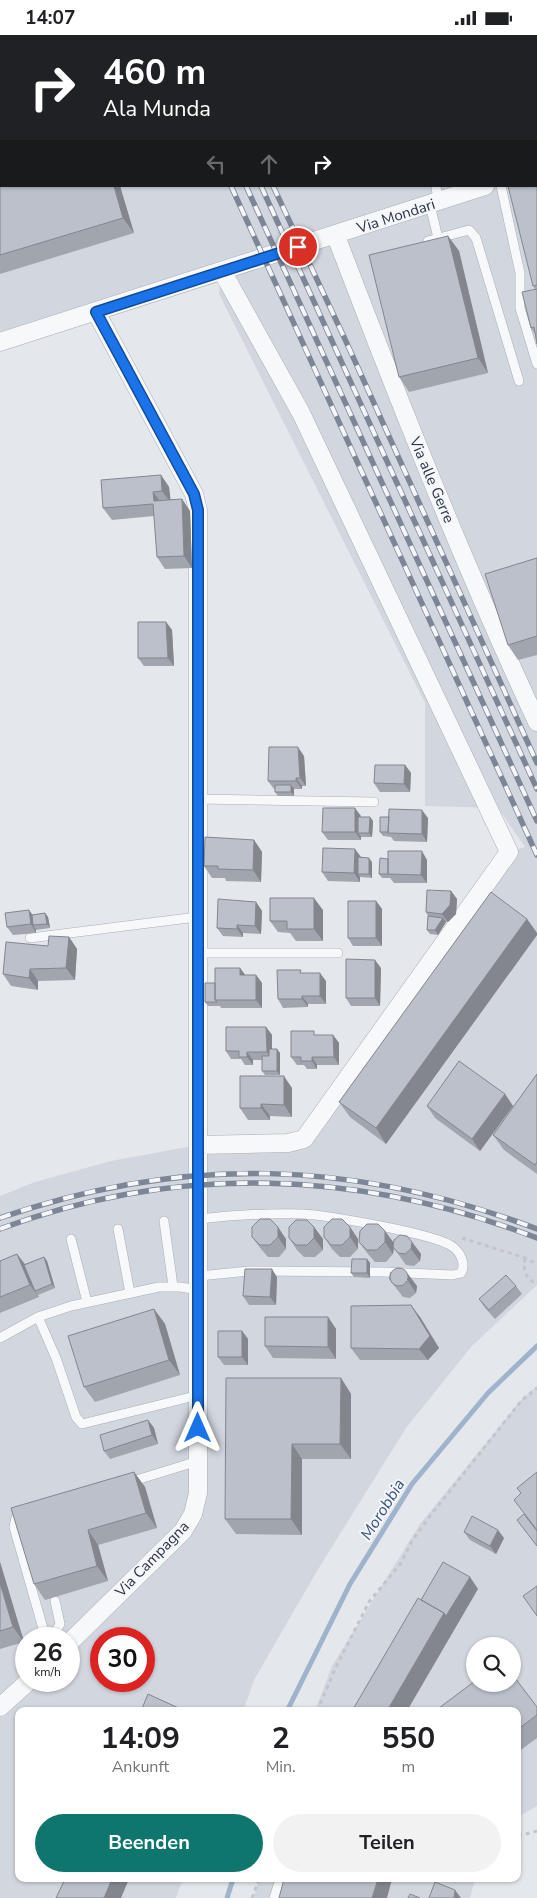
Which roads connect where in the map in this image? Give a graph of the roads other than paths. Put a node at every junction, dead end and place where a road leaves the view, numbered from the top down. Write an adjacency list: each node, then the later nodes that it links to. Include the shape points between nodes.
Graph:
1 (481, 187): 3 (street, Via Mondari)
2 (500, 187): 10 (lane, via 520,273 520,308)
3 (435, 198): 4 (street, Via Mondari); 5 (lane)
4 (336, 236): 7 (street, Via Mondari); 12 (street, Via alle Gerre, via 400,405)
5 (438, 238): 6 (lane); 11 (lane, via 469,231 476,237)
6 (421, 243)
7 (222, 271): 8 (street, Via Mondari); 19 (street, via 301,413 509,852 304,1139 288,1143)
8 (96, 312): 9 (street, Via Mondari); 13 (street, Via Campagna, via 196,502)
9 (0, 342)
10 (537, 363)
11 (519, 381)
12 (537, 722)
13 (196, 799): 14 (lane); 15 (street, Via Campagna)
14 (374, 802)
15 (197, 917): 16 (lane); 17 (street, Via Campagna)
16 (30, 938)
17 (197, 953): 18 (lane); 19 (street, Via Campagna)
18 (338, 953)
19 (198, 1145): 20 (street, Via Campagna)
20 (199, 1219): 24 (street, Via Campagna); 24 (lane, via 303,1214 424,1235 452,1246 464,1265 461,1273 453,1275 249,1271)
21 (164, 1221): 25 (lane)
22 (118, 1229): 26 (lane)
23 (71, 1239): 27 (lane)
24 (199, 1283): 25 (lane); 30 (street, Via Campagna)
25 (174, 1286): 26 (lane)
26 (130, 1293): 27 (lane)
27 (87, 1302): 28 (lane)
28 (38, 1317): 29 (lane); 30 (lane, via 76,1417 82,1424)
29 (0, 1338)
30 (199, 1395): 31 (street, Via Campagna)
31 (198, 1461): 32 (lane); 37 (street, Via Campagna, via 198,1493 193,1514 183,1531)
32 (124, 1484)
33 (31, 1512): 35 (lane, via 16,1518 14,1527)
34 (55, 1601): 36 (lane, via 60,1623)
35 (43, 1627)
36 (58, 1627)
37 (80, 1632)
38 (17, 1692): 39 (street)
39 (0, 1707)
40 (279, 1882): 41 (lane)
41 (274, 1898)

